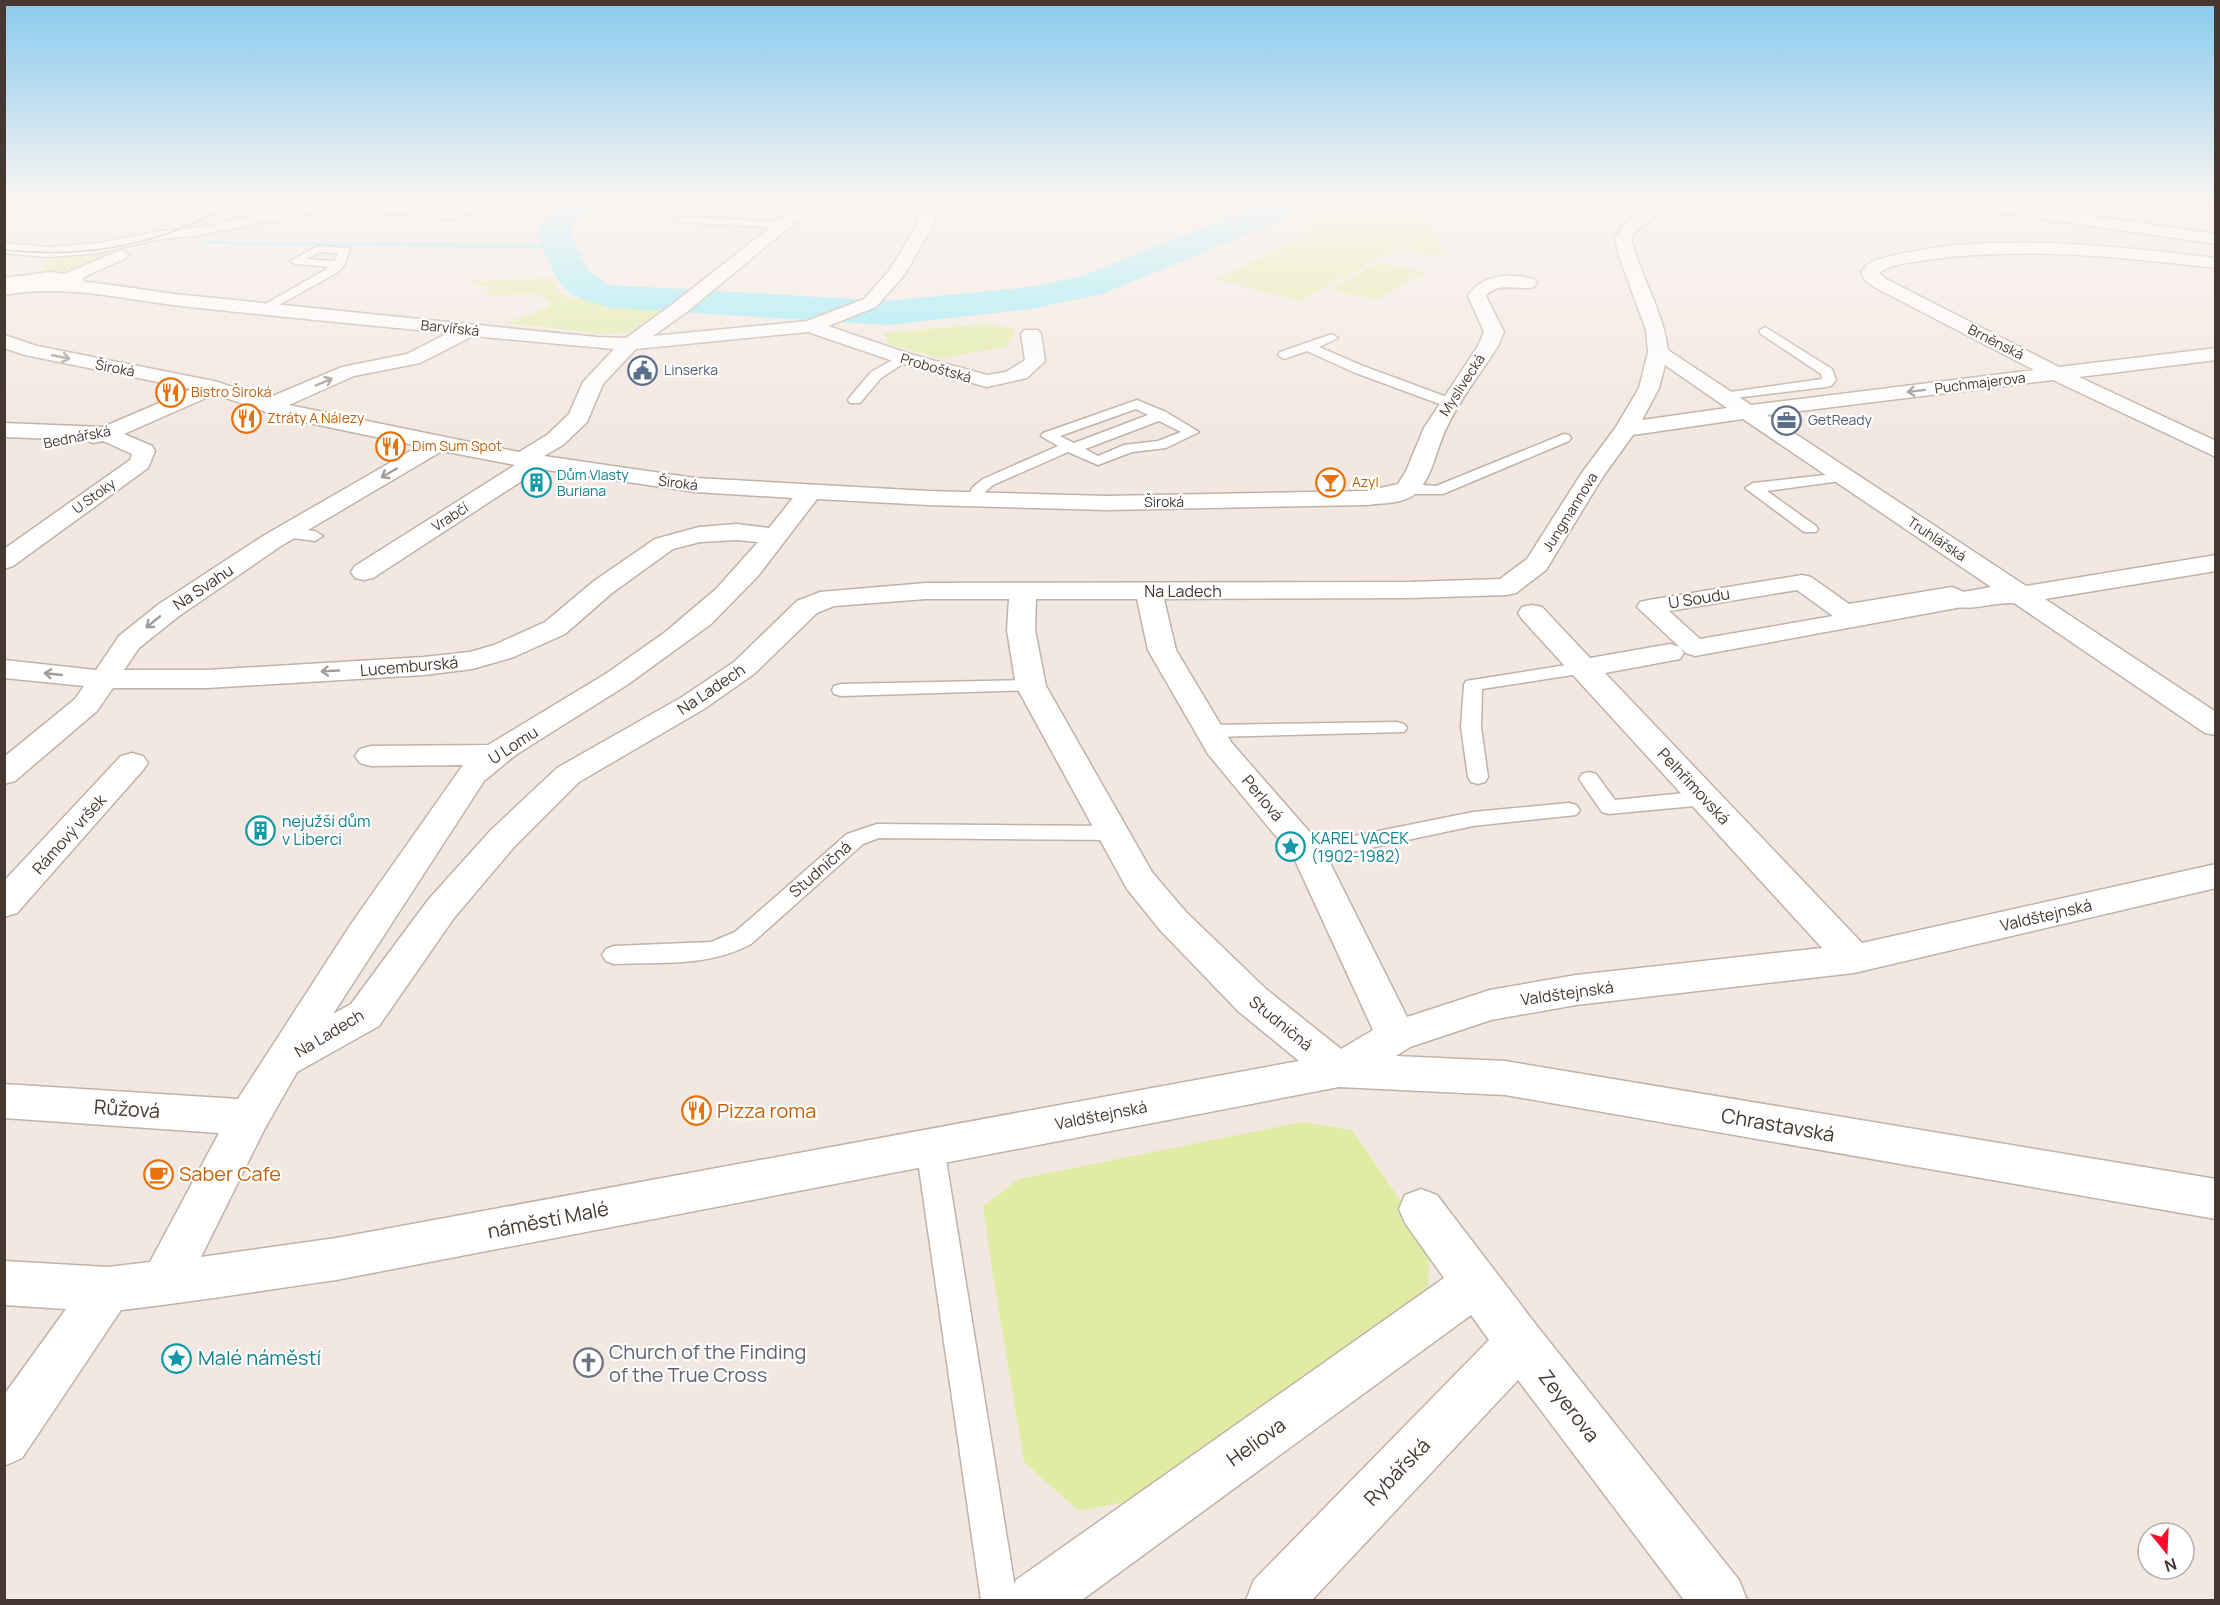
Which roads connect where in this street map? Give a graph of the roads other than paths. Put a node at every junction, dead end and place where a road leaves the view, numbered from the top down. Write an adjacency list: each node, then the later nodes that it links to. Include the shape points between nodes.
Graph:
1 (75, 277): 8 (street)
2 (322, 277): 12 (lane)
3 (719, 277): 18 (street, Vrabčí)
4 (893, 277): 13 (street, Barvířská, via 870,303)
5 (1635, 277): 21 (street, Jungmannova, via 1656,330)
6 (1872, 277): 25 (street, Brněnská)
7 (34, 278): 8 (street); 10 (street)
8 (66, 281): 11 (street, Barvířská); 12 (street, Barvířská, via 150,297)
9 (1528, 283): 29 (street, Myslivecká, via 1501,282 1480,289 1477,296 1494,332)
10 (4, 284)
11 (4, 290)
12 (266, 308): 14 (street, Barvířská)
13 (809, 326): 18 (street, Barvířská); 24 (street, Proboštská)
14 (470, 330): 18 (street, Barvířská); 30 (street, one-way to 14, via 350,371 413,360)
15 (1765, 331): 27 (lane, via 1827,372 1829,380)
16 (1031, 334): 24 (street, Proboštská, via 1035,361 1029,369 999,380 974,379)
17 (1332, 338): 20 (lane)
18 (630, 345): 44 (street, Vrabčí, via 593,382 579,417)
19 (9, 346): 26 (street, Široká, one-way to 26)
20 (1308, 347): 23 (lane); 29 (lane)
21 (1658, 352): 27 (street, Truhlářská); 34 (street, Jungmannova, via 1649,388)
22 (2216, 354): 25 (street, Puchmajerova)
23 (1284, 355)
24 (903, 358): 28 (lane, via 876,375)
25 (2057, 374): 31 (street, Puchmajerova, one-way to 31); 43 (street, Brněnská)
26 (214, 387): 30 (street, Široká); 36 (street, Bednářská)
27 (1723, 397): 31 (street, Truhlářská)
28 (855, 400)
29 (1450, 403): 46 (street, Myslivecká)
30 (271, 405): 39 (street, Široká)
31 (1745, 412): 34 (street); 45 (street, Truhlářská)
32 (1161, 415): 33 (lane, via 1137,404); 37 (lane); 41 (lane, via 1192,432 1161,445)
33 (1081, 424): 37 (lane); 40 (lane, via 1048,436)
34 (1626, 429): 56 (street, Jungmannova, via 1537,564)
35 (4, 430): 36 (street)
36 (106, 434): 42 (street, Bednářská); 53 (street, U Stoky, via 144,451 140,463)
37 (1105, 437): 40 (lane); 41 (lane)
38 (1564, 438): 46 (lane, via 1438,491)
39 (439, 444): 44 (street, Široká); 50 (street, Na Svahu, one-way to 50)
40 (1070, 448): 41 (lane, via 1098,461); 48 (lane, via 988,482)
41 (1128, 448)
42 (4, 449)
43 (2216, 450)
44 (530, 460): 47 (street, Široká, via 695,485); 55 (street, Vrabčí)
45 (1843, 477): 49 (lane, via 1753,488); 59 (street, Truhlářská)
46 (1407, 489): 48 (street, Široká, via 1367,498 1107,503)
47 (810, 492): 48 (street, Široká); 52 (street, U Lomu)
48 (974, 499)
49 (1810, 529)
50 (285, 533): 51 (lane); 65 (street, Na Svahu, one-way to 65, via 169,610 129,642)
51 (315, 536)
52 (777, 537): 65 (street, Lucemburská, one-way to 65, via 737,532 664,543 555,628 504,651 472,660 207,679); 71 (street, U Lomu, via 726,595 688,627 619,678)
53 (4, 561)
54 (2216, 563): 59 (street, U Soudu)
55 (364, 572)
56 (1507, 587): 58 (street, Na Ladech)
57 (1023, 590): 58 (street, Na Ladech); 66 (street, Studničná, via 1021,630); 86 (street, Na Ladech, via 858,595 830,598 807,607 744,668 693,704 568,775 502,839 441,909 365,1015)
58 (1149, 591): 70 (street, Perlová, via 1162,650)
59 (2020, 595): 60 (street, U Soudu); 68 (street, Truhlářská)
60 (1962, 600): 60 (street, U Soudu, via 1952,594 1844,612 1802,582 1649,607 1695,648)
61 (1532, 613): 63 (street, Pelhřimovská)
62 (1670, 653): 63 (street)
63 (1585, 668): 75 (lane, via 1473,685 1471,727); 77 (street, Pelhřimovská)
64 (4, 669): 65 (street, Lucemburská, one-way to 64)
65 (102, 679): 74 (street, Na Svahu, via 86,705)
66 (1031, 686): 67 (lane); 79 (street, Studničná)
67 (841, 690)
68 (2216, 726)
69 (1397, 728): 70 (lane)
70 (1210, 731): 80 (street, Perlová)
71 (493, 755): 72 (street); 86 (street, U Lomu, via 473,774 438,823)
72 (371, 756)
73 (132, 763): 82 (street, Rámový vršek)
74 (4, 774)
75 (1478, 777)
76 (1589, 779): 77 (lane, via 1609,807)
77 (1705, 798): 84 (street, Pelhřimovská)
78 (1569, 810): 80 (lane, via 1473,819)
79 (1115, 833): 83 (lane, Studničná, via 877,831 855,839 743,938 726,947); 87 (street, Studničná, via 1139,880 1173,921 1252,1000)
80 (1309, 853): 85 (street, Perlová)
81 (2216, 876): 84 (street, Valdštejnská)
82 (4, 904)
83 (614, 956)
84 (1854, 959): 85 (street, Valdštejnská, via 1565,992 1490,1005)
85 (1396, 1036): 87 (street, Valdštejnská)
86 (283, 1060): 89 (street, Na Ladech)
87 (1339, 1070): 90 (street, Valdštejnská); 91 (street, Chrastavská, via 1505,1078)
88 (4, 1101): 89 (street, Růžová)
89 (249, 1117): 93 (street, Na Ladech)
90 (930, 1147): 93 (street, náměstí Malé, via 347,1257); 99 (lane)
91 (2216, 1199)
92 (1421, 1209): 95 (street, Zeyerova)
93 (164, 1282): 96 (street, náměstí Malé)
94 (4, 1283): 96 (street, náměstí Malé)
95 (1476, 1283): 97 (street, Zeyerova); 100 (street, Heliova)
96 (108, 1289): 98 (street)
97 (1520, 1343): 101 (street, Rybářská); 102 (street, Zeyerova)
98 (4, 1440)
99 (999, 1600)
100 (1036, 1600)
101 (1274, 1600)
102 (1719, 1600)

